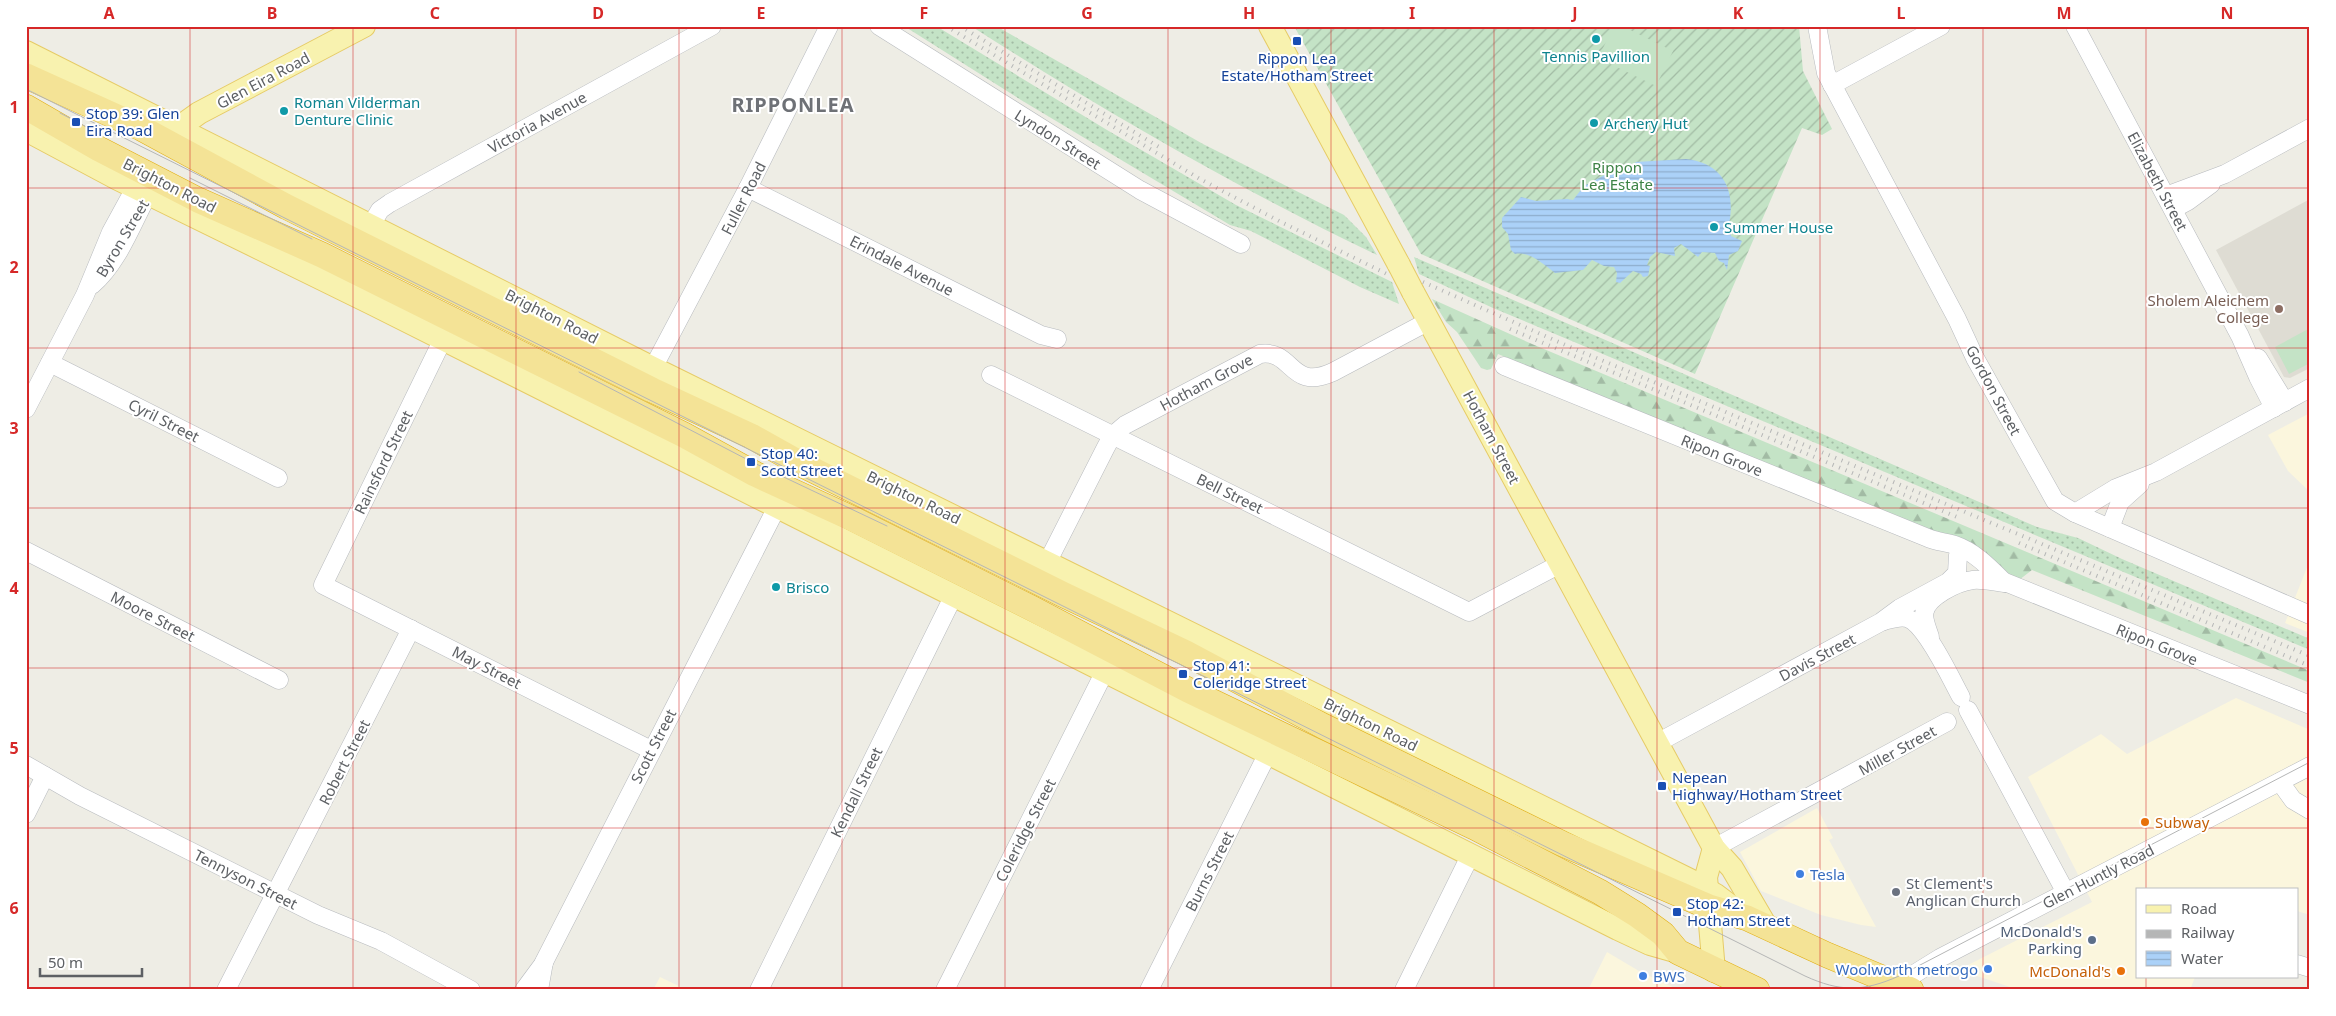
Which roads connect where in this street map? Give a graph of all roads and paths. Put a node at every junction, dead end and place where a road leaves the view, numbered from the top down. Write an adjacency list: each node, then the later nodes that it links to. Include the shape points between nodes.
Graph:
1 (364, 26): 15 (main road, Glen Eira Road, via 200,113)
2 (712, 26): 19 (street, Victoria Avenue, via 390,203 380,210)
3 (829, 26): 17 (street, Fuller Road)
4 (879, 26): 20 (street, Lyndon Street, via 1140,190)
5 (1270, 26): 23 (main road, Hotham Street, bridge)
6 (1817, 26): 11 (street, Gordon Street, via 1823,65)
7 (1941, 26): 11 (street)
8 (2075, 26): 18 (street, Elizabeth Street)
9 (26, 52): 15 (main road, Brighton Road)
10 (26, 76): 15 (highway, Brighton Road, via 101,109)
11 (1832, 85): 42 (street, Gordon Street, via 1975,358 2048,489 2058,505)
12 (26, 107): 16 (highway, Brighton Road, via 99,149)
13 (2310, 128): 18 (street)
14 (26, 130): 16 (main road, Brighton Road)
15 (174, 135): 16 (highway, Glen Eira Road); 19 (main road, Brighton Road); 26 (highway, Brighton Road, via 287,207)
16 (146, 183): 21 (highway, Brighton Road, via 300,244); 22 (main road, Brighton Road); 27 (street, Byron Street, via 105,272 85,295)
17 (748, 188): 25 (street, Erindale Avenue, via 1041,335); 30 (street, Fuller Road)
18 (2170, 203): 35 (street, Elizabeth Street, via 2258,377)
19 (371, 225): 30 (main road, Brighton Road)
20 (1241, 244)
21 (346, 267): 22 (main road); 28 (highway, Brighton Road)
22 (373, 304): 24 (main road, Brighton Road)
23 (1429, 321): 38 (street, Hotham Grove, via 1318,378 1299,375 1274,354 1257,355); 52 (main road, Hotham Street)
24 (443, 339): 31 (main road, Brighton Road); 54 (street, Rainsford Street)
25 (1057, 340)
26 (557, 343): 28 (highway); 44 (highway, Brighton Road)
27 (50, 363): 36 (street, Byron Street); 40 (street, Cyril Street)
28 (545, 366): 31 (main road, via 539,370); 34 (highway, Brighton Road)
29 (1504, 366): 47 (street, Ripon Grove)
30 (653, 368): 43 (main road, Brighton Road)
31 (510, 372): 37 (main road, Brighton Road)
32 (991, 375): 38 (street, Bell Street)
33 (2310, 388): 35 (street)
34 (598, 392): 37 (main road); 48 (highway, Brighton Road, via 755,474)
35 (2280, 405): 39 (street)
36 (26, 409)
37 (628, 432): 41 (main road, Brighton Road)
38 (1112, 436): 51 (street, Hotham Grove); 52 (street, Bell Street, via 1469,612)
39 (2156, 472): 42 (street, via 2116,488); 45 (street, via 2120,502)
40 (278, 478)
41 (776, 506): 46 (main road, Brighton Road); 70 (street, Scott Street)
42 (2075, 513): 45 (street, Gordon Street)
43 (960, 519): 44 (main road); 51 (main road, Brighton Road)
44 (918, 522): 48 (highway); 65 (highway, Brighton Road)
45 (2110, 528): 57 (street, Gordon Street)
46 (849, 543): 48 (main road); 55 (main road, Brighton Road)
47 (1941, 543): 50 (street, Ripon Grove); 53 (street, Ripon Grove, via 1954,544 1968,552)
48 (905, 545): 56 (highway, Brighton Road)
49 (26, 551): 64 (street, Moore Street)
50 (1958, 555): 53 (street, Ripon Grove); 58 (street, Davis Street, via 1958,569 1952,579)
51 (1046, 563): 62 (main road, Brighton Road)
52 (1560, 564): 68 (main road, Hotham Street)
53 (2005, 583): 60 (street, via 1969,580 1933,599 1924,615); 66 (street, Ripon Grove)
54 (323, 585): 59 (street, May Street)
55 (954, 595): 61 (main road, Brighton Road); 96 (street, Kendall Street)
56 (1031, 608): 61 (main road); 73 (highway, Brighton Road, via 1188,690)
57 (2310, 615)
58 (1881, 622): 60 (street, via 1908,618); 68 (street, Davis Street)
59 (411, 629): 70 (street, May Street); 83 (street, Robert Street)
60 (1930, 640): 82 (street)
61 (1059, 648): 63 (main road, Brighton Road)
62 (1235, 656): 65 (main road); 84 (main road, Brighton Road)
63 (1105, 671): 71 (main road, Brighton Road); 97 (street, Coleridge Street)
64 (279, 680)
65 (1253, 689): 69 (highway, Brighton Road)
66 (2310, 705)
67 (1947, 722): 80 (street, Miller Street)
68 (1657, 743): 80 (main road, Hotham Street)
69 (1369, 748): 73 (highway); 84 (highway, Brighton Road, via 1589,857)
70 (651, 750): 87 (street, Scott Street)
71 (1268, 753): 75 (main road, Brighton Road); 98 (street, Burns Street)
72 (26, 765): 76 (street, Tennyson Street)
73 (1357, 771): 75 (main road, via 1354,776); 86 (highway, Brighton Road, via 1600,892 1654,926)
74 (2308, 771): 77 (street, Glen Huntly Road)
75 (1313, 775): 81 (main road, Brighton Road)
76 (45, 776): 79 (street); 83 (street, Tennyson Street)
77 (2280, 782): 78 (street, via 2293,800); 82 (street, Glen Huntly Road)
78 (2310, 810)
79 (26, 814)
80 (1714, 848): 84 (main road, via 1708,867); 85 (main road, Hotham Street, via 1732,868)
81 (1471, 854): 86 (main road, Brighton Road, via 1644,941); 99 (street)
82 (2066, 893): 91 (street, Glen Huntly Road, via 1918,970)
83 (276, 894): 92 (street, Tennyson Street, via 381,941); 93 (street, Robert Street)
84 (1708, 898): 85 (highway, Brighton Road); 90 (main road)
85 (1757, 922): 91 (highway, Brighton Road)
86 (1678, 952): 90 (highway, Brighton Road)
87 (544, 962): 94 (street); 95 (street, Scott Street)
88 (2298, 964): 89 (street)
89 (2310, 968)
90 (1714, 971): 100 (highway, Brighton Road)
91 (1898, 988)
92 (473, 989)
93 (226, 990)
94 (524, 990)
95 (539, 990)
96 (759, 990)
97 (945, 990)
98 (1150, 990)
99 (1404, 990)
100 (1757, 990)

